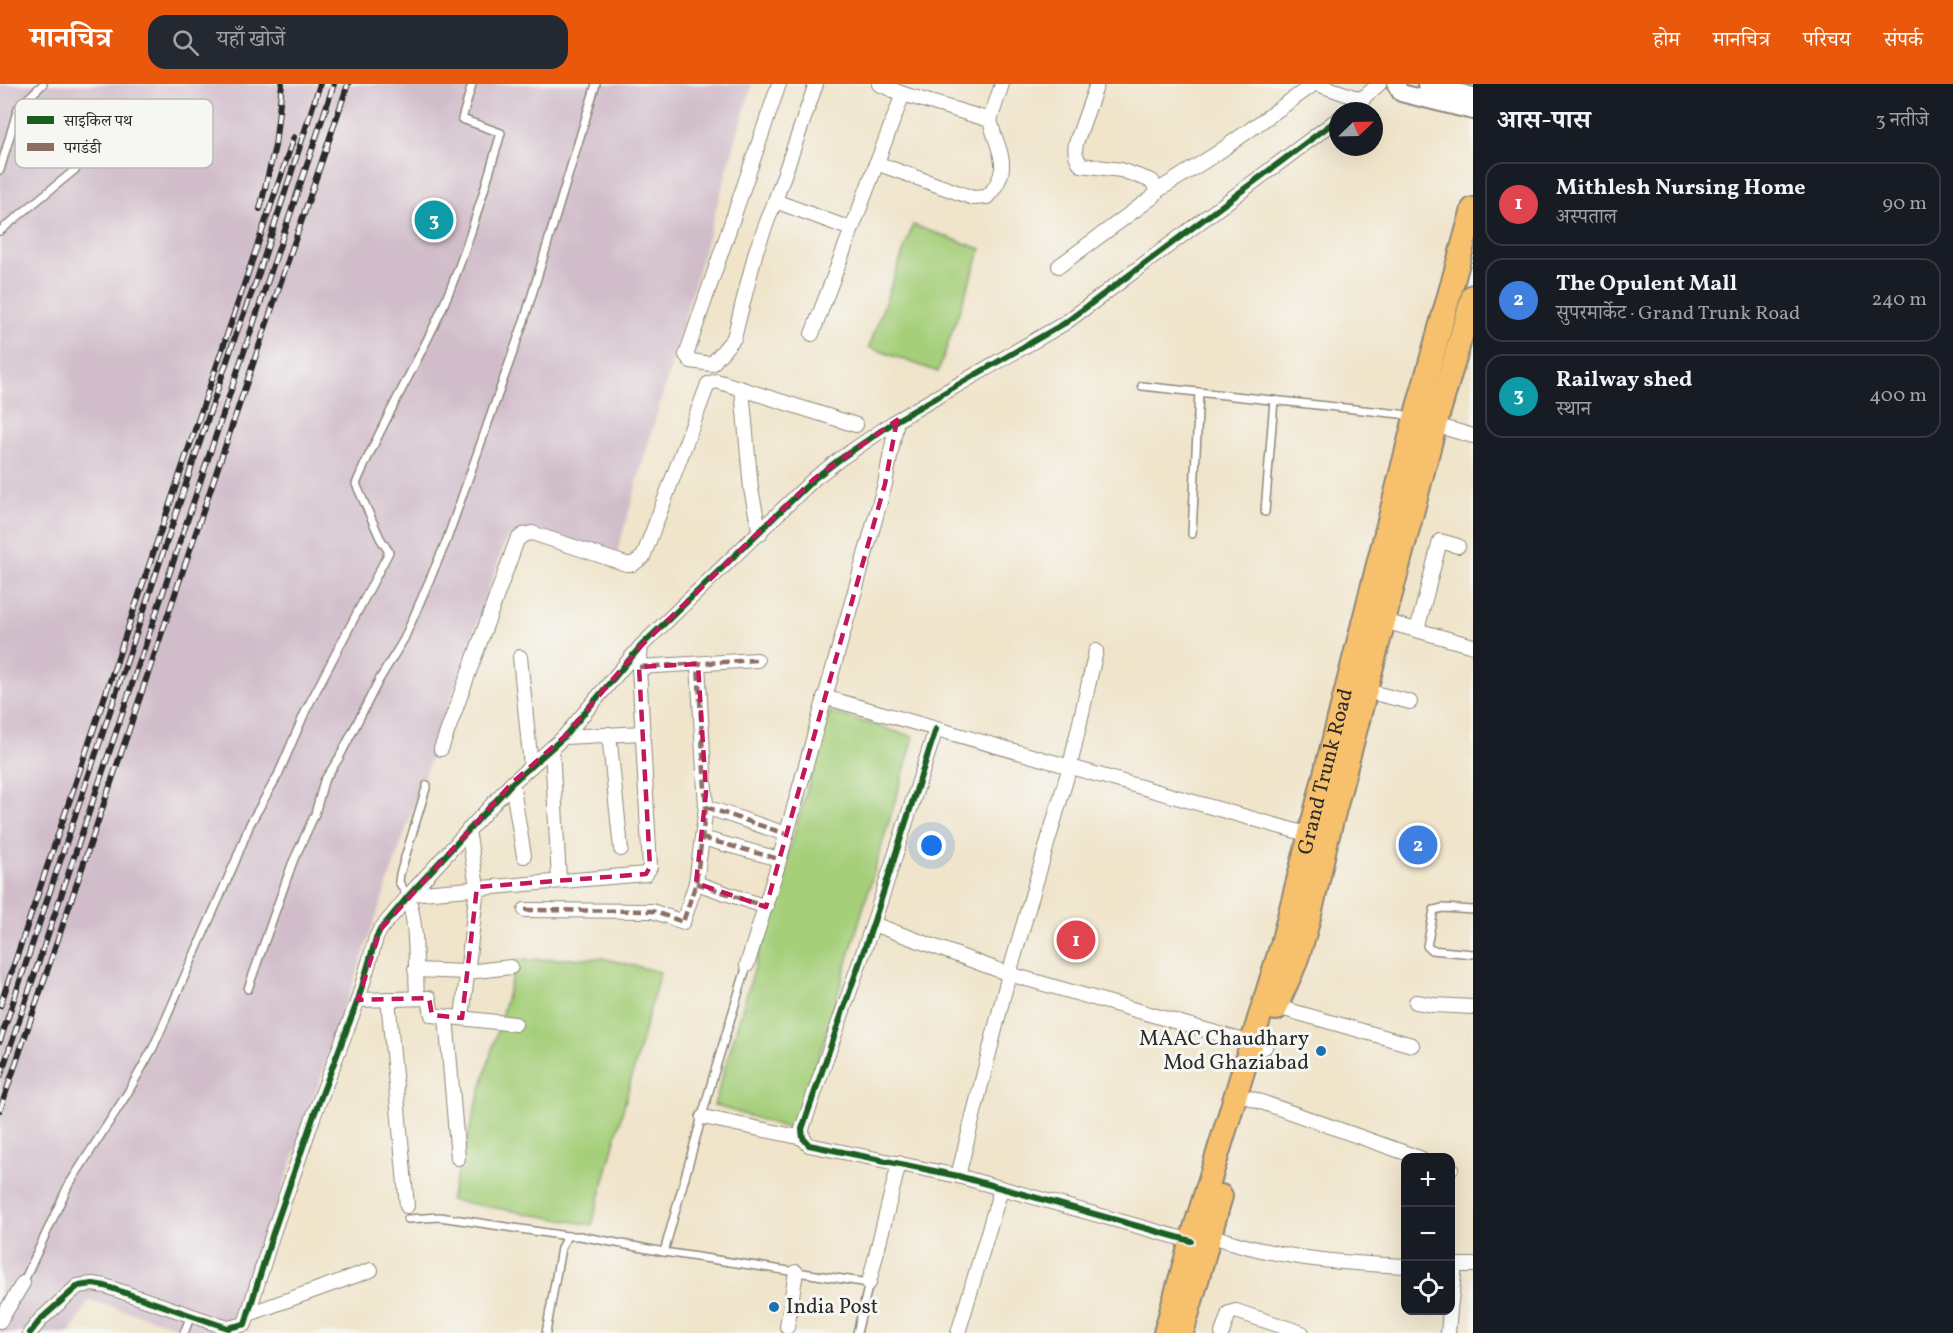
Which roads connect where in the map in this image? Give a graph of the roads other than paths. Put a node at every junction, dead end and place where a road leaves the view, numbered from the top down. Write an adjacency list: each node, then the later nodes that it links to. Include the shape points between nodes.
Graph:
1 (43, 84): 16 (lane)
2 (472, 84): 120 (lane, via 462,119 501,133 457,274 356,484 389,552 250,824 153,1048 68,1186)
3 (596, 84): 90 (lane, via 524,321 446,542 404,639 324,781)
4 (779, 84): 27 (street, via 686,355 691,361 712,364 734,338 756,251)
5 (816, 84): 27 (street)
6 (879, 84): 14 (street)
7 (1002, 84): 21 (street)
8 (1097, 84): 26 (street, via 1076,143 1077,159 1081,165 1121,170 1152,180)
9 (1316, 84): 17 (street); 26 (street)
10 (1379, 84): 17 (street)
11 (1391, 84): 12 (street)
12 (1396, 84): 19 (street, via 1401,93)
13 (1426, 84): 15 (street)
14 (903, 94): 21 (street); 23 (street)
15 (1473, 96)
16 (27, 99)
17 (1363, 100): 18 (street)
18 (1360, 102)
19 (1473, 111)
20 (15, 118): 25 (lane)
21 (990, 120): 23 (street, via 1002,155 1002,169 987,197 973,198)
22 (1329, 126): 38 (street, via 1065,323)
23 (876, 163): 29 (street)
24 (76, 169): 30 (lane)
25 (0, 170)
26 (1157, 191): 31 (street)
27 (775, 201): 29 (street)
28 (1473, 209): 39 (highway, Grand Trunk Road)
29 (851, 229): 33 (street)
30 (0, 231)
31 (1059, 266)
32 (1473, 296): 39 (highway, Grand Trunk Road)
33 (812, 334)
34 (1142, 386): 36 (lane)
35 (742, 389): 40 (street); 43 (street, via 750,480); 63 (street, via 716,381 708,384 638,562 626,564 532,533 518,540)
36 (1199, 392): 37 (lane); 44 (lane)
37 (1274, 400): 39 (lane, via 1401,414); 42 (lane)
38 (897, 420): 43 (street, via 815,478); 56 (street, via 885,484)
39 (1425, 421): 41 (street); 46 (highway, Grand Trunk Road); 72 (highway, Grand Trunk Road)
40 (856, 425)
41 (1473, 436)
42 (1265, 512)
43 (760, 534): 48 (street)
44 (1192, 534)
45 (1458, 546): 47 (street, via 1440,541)
46 (1384, 621): 47 (street); 55 (highway, Grand Trunk Road)
47 (1417, 630): 49 (street)
48 (641, 646): 54 (street); 61 (street)
49 (1473, 646)
50 (1096, 651): 65 (street)
51 (520, 657): 64 (street)
52 (757, 660): 53 (street)
53 (698, 664): 54 (street); 68 (street)
54 (639, 667): 59 (street)
55 (1366, 691): 57 (street); 72 (highway, Grand Trunk Road)
56 (824, 697): 58 (street); 70 (street)
57 (1410, 702)
58 (936, 729): 65 (street); 83 (street)
59 (643, 733): 60 (street); 76 (street, via 650,867 646,874)
60 (609, 735): 61 (street); 73 (street)
61 (564, 737): 62 (street)
62 (552, 748): 64 (street); 76 (street)
63 (441, 749)
64 (531, 766): 66 (street)
65 (1070, 766): 72 (street); 89 (street)
66 (512, 783): 69 (street); 74 (street)
67 (427, 785): 79 (lane, via 400,874 399,882)
68 (706, 807): 70 (street); 71 (street)
69 (468, 830): 78 (street); 79 (street)
70 (786, 834): 75 (street)
71 (702, 838): 75 (street); 77 (street)
72 (1317, 841): 95 (highway, Grand Trunk Road, via 1314,900); 101 (highway, Grand Trunk Road, via 1282,944)
73 (621, 849)
74 (524, 856)
75 (779, 859): 80 (street)
76 (559, 881): 78 (street)
77 (696, 883): 80 (street); 81 (street, via 684,922 652,911)
78 (477, 887): 79 (street); 88 (street)
79 (409, 895): 87 (street); 93 (street, via 376,938)
80 (765, 907): 85 (street)
81 (525, 910)
82 (1473, 910): 84 (lane, via 1437,908 1427,942 1431,951)
83 (873, 924): 89 (street); 104 (street, via 802,1129)
84 (1473, 954)
85 (747, 965): 103 (lane)
86 (511, 967): 88 (street)
87 (415, 970): 88 (street); 91 (street)
88 (467, 972): 98 (street)
89 (1010, 974): 101 (street); 108 (street)
90 (248, 989)
91 (417, 997): 92 (street); 97 (street, via 429,998 432,1015)
92 (388, 999): 93 (street); 110 (street)
93 (358, 1000): 124 (street, via 273,1233)
94 (1416, 1002): 96 (street)
95 (1277, 1007): 100 (street); 101 (highway, Grand Trunk Road)
96 (1473, 1007)
97 (446, 1017): 98 (street); 106 (street)
98 (462, 1018): 99 (street)
99 (515, 1023)
100 (1412, 1045)
101 (1258, 1046): 102 (highway, Grand Trunk Road); 111 (highway, Grand Trunk Road)
102 (1250, 1098): 105 (street); 111 (highway, Grand Trunk Road)
103 (702, 1117): 104 (street); 113 (lane)
104 (803, 1138): 107 (street, via 809,1145)
105 (1406, 1153)
106 (458, 1158)
107 (899, 1163): 108 (street); 119 (street)
108 (958, 1176): 109 (street)
109 (1001, 1189): 111 (street); 130 (street)
110 (408, 1212): 112 (lane)
111 (1199, 1235): 116 (street, via 1335,1263); 131 (highway, Grand Trunk Road); 132 (highway, Grand Trunk Road)
112 (567, 1236): 113 (lane); 128 (lane, via 561,1248)
113 (664, 1252): 118 (lane)
114 (1455, 1265): 115 (street)
115 (1473, 1265)
116 (1401, 1266)
117 (371, 1269): 124 (street)
118 (796, 1272): 119 (lane); 125 (street)
119 (869, 1282): 129 (lane)
120 (23, 1283): 123 (street)
121 (191, 1314): 124 (street, via 228,1328); 126 (street, via 93,1284 78,1286 40,1319); 127 (lane)
122 (1450, 1315): 135 (street)
123 (0, 1321)
124 (247, 1324)
125 (787, 1327)
126 (30, 1333)
127 (184, 1333)
128 (546, 1333)
129 (857, 1333)
130 (958, 1333)
131 (1165, 1333)
132 (1182, 1333)
133 (1222, 1333): 134 (street, via 1229,1313 1236,1311)
134 (1302, 1333)
135 (1448, 1333)

